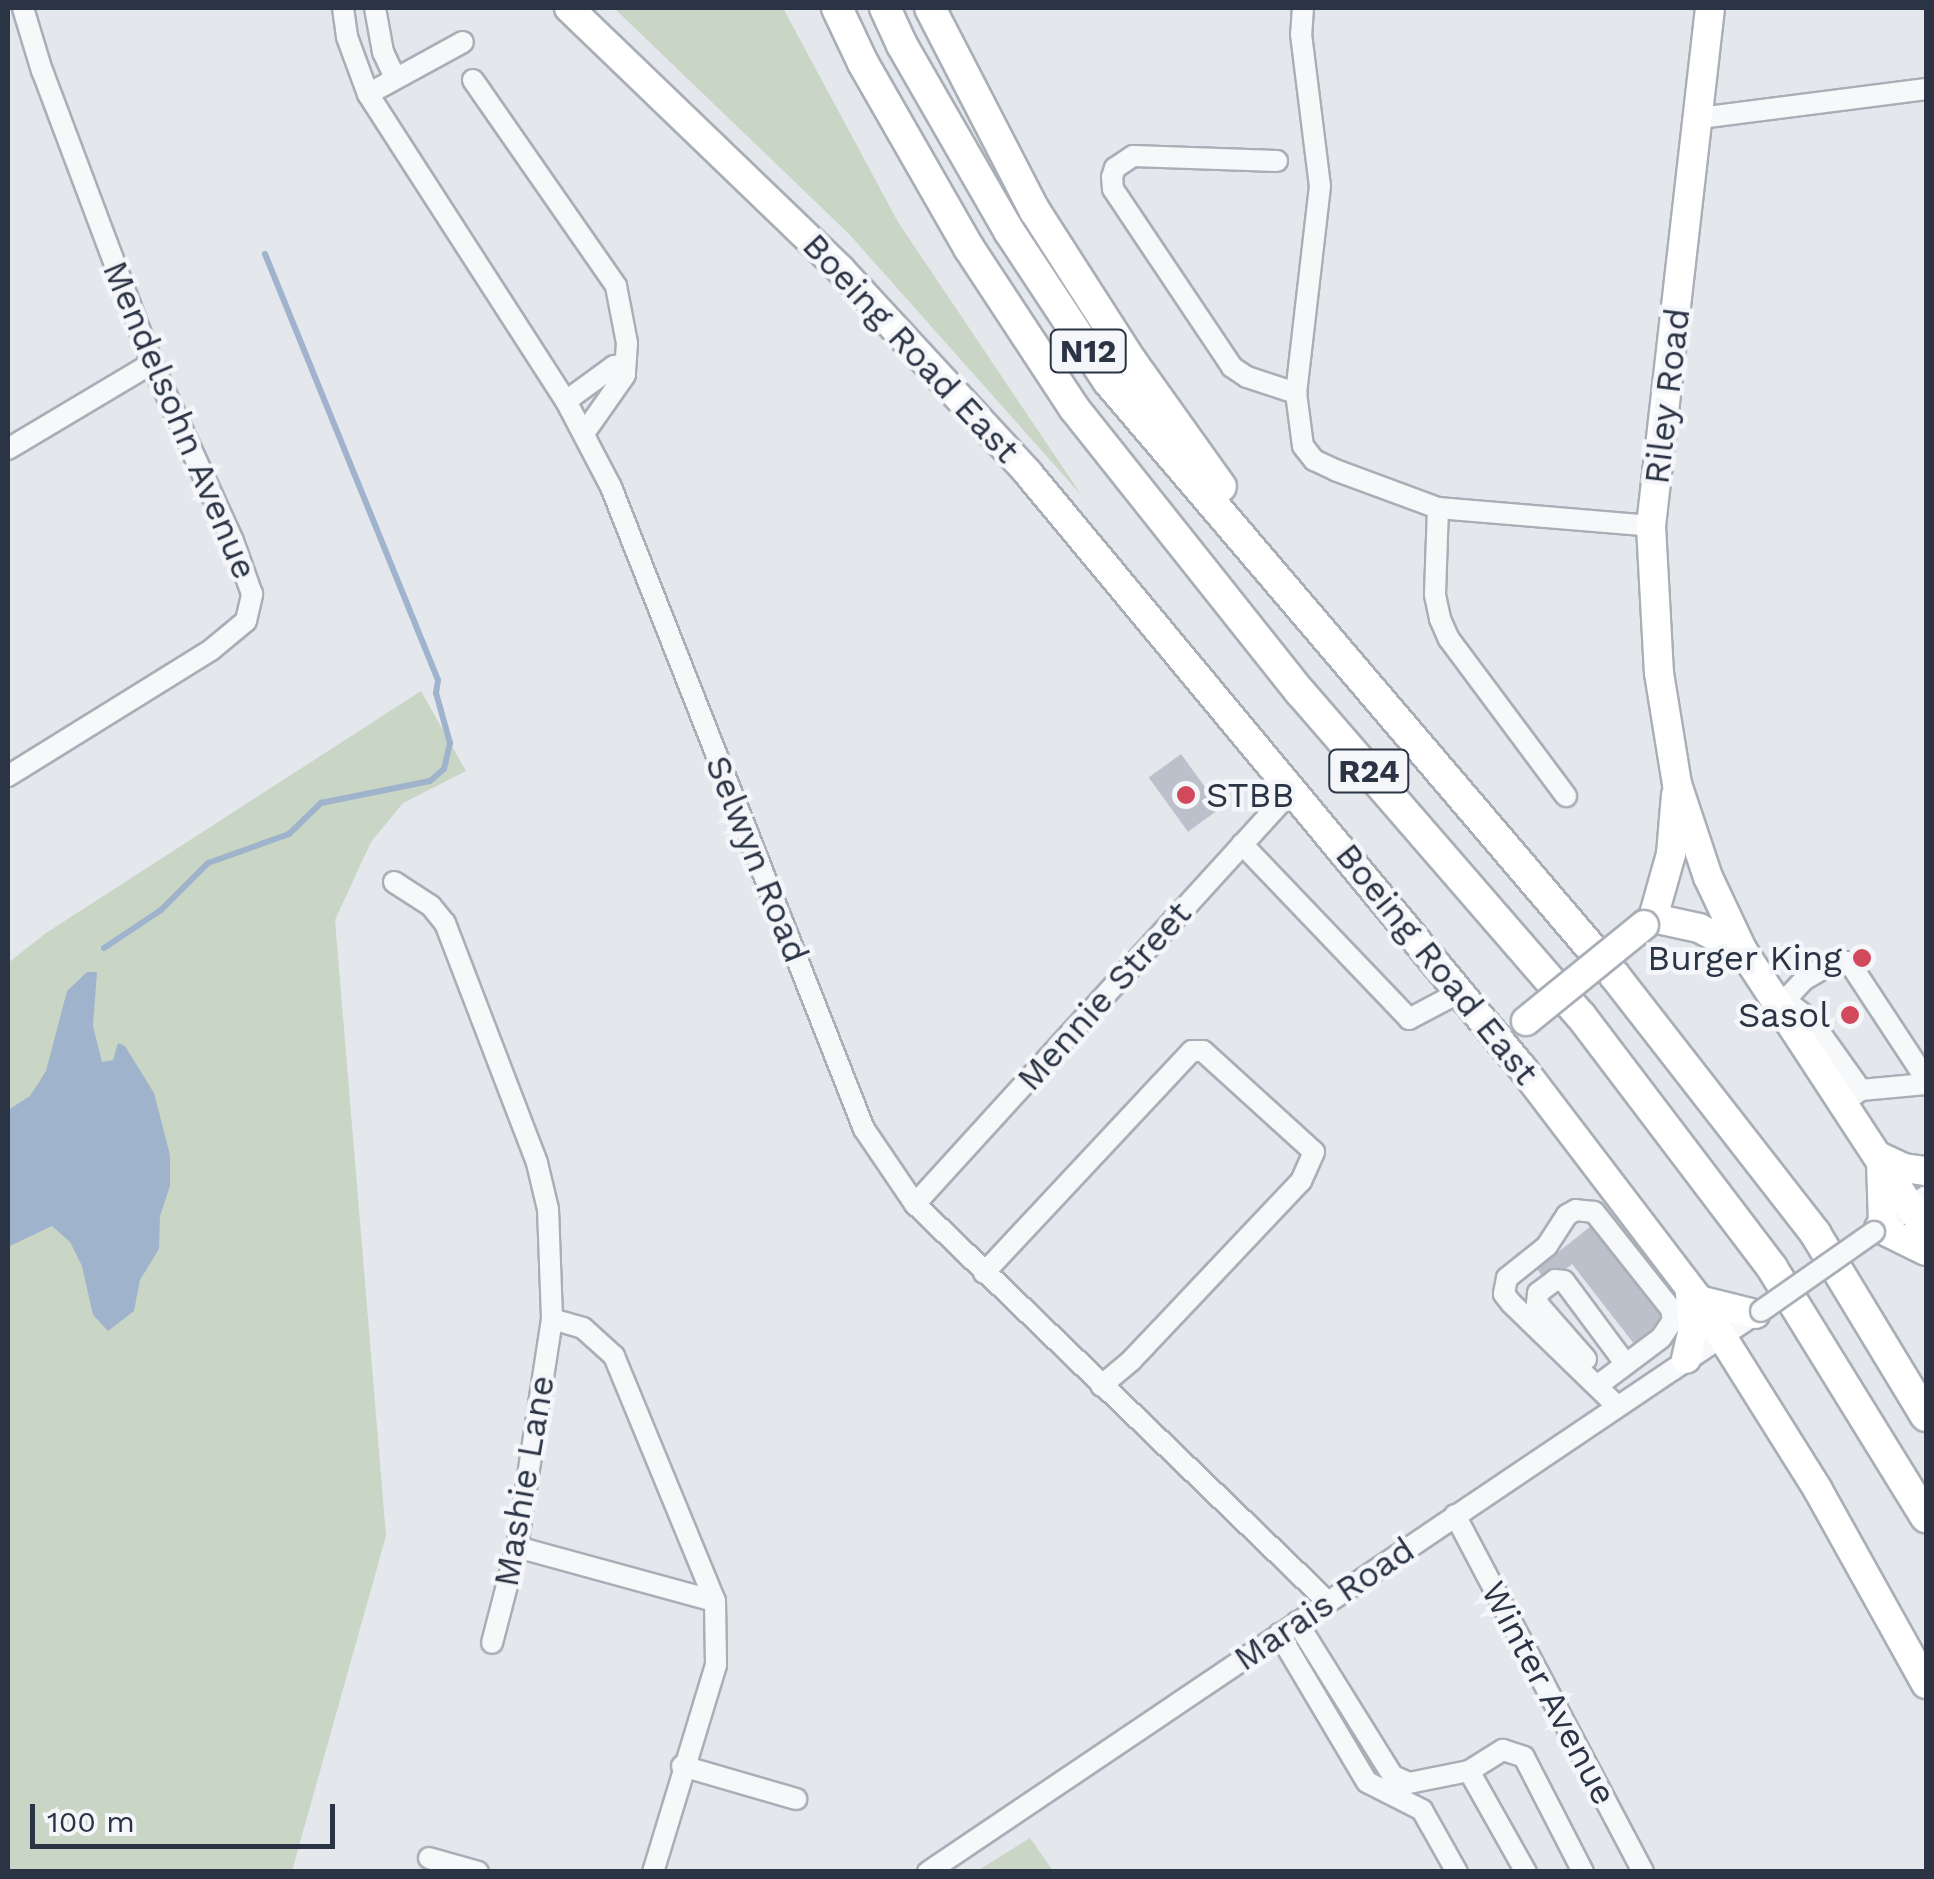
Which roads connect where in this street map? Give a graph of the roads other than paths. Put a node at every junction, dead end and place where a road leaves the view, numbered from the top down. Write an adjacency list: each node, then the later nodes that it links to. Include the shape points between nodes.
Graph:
1 (23, 8): 17 (street, Mendelsohn Avenue)
2 (343, 8): 14 (street, Selwyn Road)
3 (375, 8): 11 (street)
4 (569, 8): 28 (main road, Boeing Road East, via 841,270 1028,473)
5 (836, 8): 61 (highway, R24, via 969,248 1074,408 1301,693 1581,1016 1772,1268)
6 (885, 8): 25 (highway, N12, via 1010,231 1108,381)
7 (930, 8): 25 (highway, R24, via 1035,211 1132,362)
8 (1303, 8): 19 (street, via 1320,186)
9 (1710, 8): 15 (main road, Riley Road)
10 (462, 42): 11 (street)
11 (395, 78): 14 (street)
12 (472, 80): 18 (street, via 616,286)
13 (1926, 89): 15 (street)
14 (368, 94): 20 (street, Selwyn Road)
15 (1700, 118): 24 (main road, Riley Road)
16 (1277, 161): 19 (street, via 1133,156 1112,177 1232,367)
17 (152, 363): 22 (street); 26 (street, Mendelsohn Avenue, via 250,582 252,608 211,650)
18 (624, 365): 20 (street); 21 (street, via 625,375)
19 (1296, 392): 23 (street, via 1298,428 1314,460)
20 (566, 402): 21 (street, Selwyn Road)
21 (584, 432): 44 (street, Selwyn Road, via 864,1129)
22 (8, 449)
23 (1438, 508): 24 (street); 29 (street, via 1440,619)
24 (1651, 526): 27 (main road, Riley Road, via 1659,672)
25 (1344, 659): 59 (highway, R24, via 1615,976 1816,1233)
26 (8, 776)
27 (1677, 784): 32 (main road, via 1672,854); 34 (main road, via 1708,877)
28 (1293, 788): 30 (street, Mennie Street); 33 (main road, Boeing Road East)
29 (1566, 796)
30 (1242, 844): 35 (street, via 1409,1019); 44 (street, Mennie Street)
31 (394, 882): 51 (street, Mashie Lane, via 432,906 445,923 537,1163 548,1209)
32 (1648, 922): 34 (main road, via 1699,928); 37 (main road, bridge)
33 (1409, 930): 35 (main road, Boeing Road East); 37 (main road, via 1494,1014)
34 (1743, 951): 36 (main road)
35 (1460, 992): 38 (main road, Boeing Road East)
36 (1785, 1000): 39 (street, via 1820,970 1849,962); 40 (main road); 40 (street)
37 (1525, 1022): 38 (main road)
38 (1523, 1069): 49 (main road, Boeing Road East)
39 (1926, 1082): 40 (street)
40 (1851, 1096): 41 (main road)
41 (1879, 1158): 42 (main road); 43 (main road); 45 (main road)
42 (1926, 1170)
43 (1920, 1201): 45 (street, Marais Road); 46 (main road)
44 (915, 1204): 48 (street, Selwyn Road)
45 (1879, 1228): 47 (main road); 50 (street, Marais Road, bridge)
46 (1926, 1231)
47 (1926, 1252)
48 (984, 1274): 57 (street, Selwyn Road); 57 (street, via 1192,1051 1203,1051 1314,1152 1301,1181)
49 (1694, 1293): 50 (main road); 52 (main road, Boeing Road East); 53 (main road)
50 (1756, 1314): 52 (street, Marais Road); 55 (main road)
51 (552, 1318): 62 (street, Mashie Lane); 64 (street, via 583,1328 614,1356)
52 (1720, 1337): 53 (street, Marais Road); 55 (main road, Boeing Road East)
53 (1686, 1359): 58 (street, Marais Road)
54 (1626, 1363): 56 (street); 56 (street, via 1564,1282 1538,1293 1537,1303); 56 (street, via 1670,1328 1672,1309 1594,1212 1576,1210 1508,1278 1504,1294)
55 (1742, 1370): 68 (main road, Boeing Road East)
56 (1600, 1383): 58 (street)
57 (1101, 1386): 63 (street, Selwyn Road)
58 (1617, 1406): 60 (street, Marais Road)
59 (1926, 1416)
60 (1455, 1514): 63 (street, Marais Road); 79 (street, Winter Avenue)
61 (1926, 1518)
62 (517, 1548): 64 (street); 67 (street, Mashie Lane)
63 (1327, 1600): 65 (street, Marais Road)
64 (714, 1602): 69 (street, via 716,1665)
65 (1297, 1622): 66 (street, Marais Road); 70 (street, via 1392,1776 1409,1783)
66 (1279, 1634): 73 (street, Marais Road); 76 (street, via 1367,1782 1422,1810)
67 (492, 1643)
68 (1926, 1684)
69 (682, 1766): 71 (street); 75 (street)
70 (1469, 1771): 77 (street); 78 (street, via 1503,1750 1524,1757)
71 (796, 1799)
72 (430, 1858): 74 (street)
73 (929, 1871)
74 (478, 1872)
75 (652, 1872)
76 (1457, 1872)
77 (1526, 1872)
78 (1583, 1872)
79 (1643, 1872)

